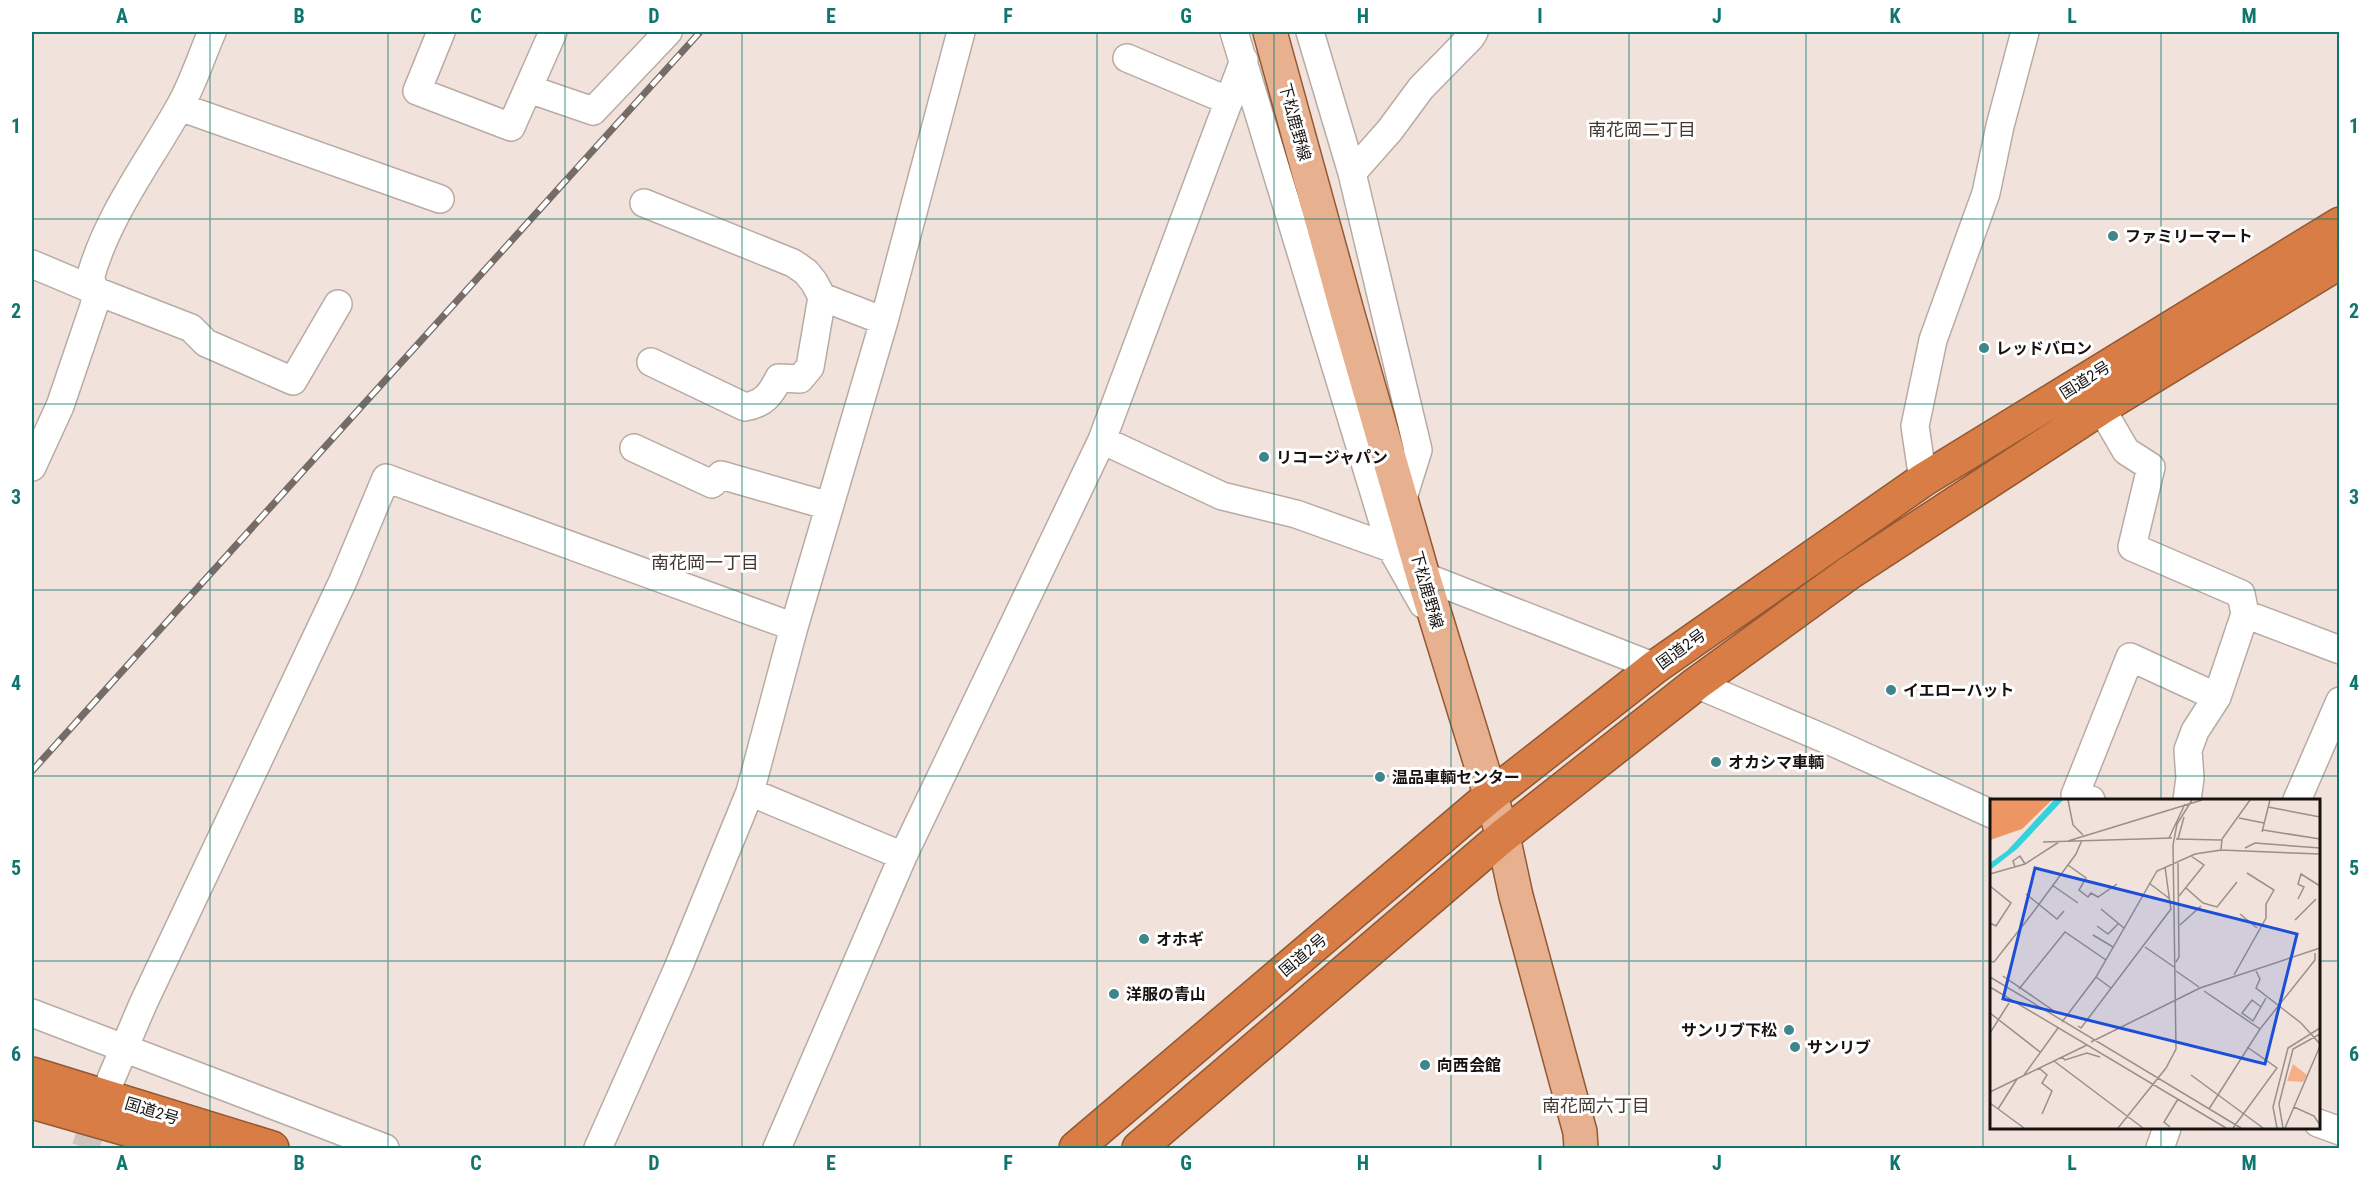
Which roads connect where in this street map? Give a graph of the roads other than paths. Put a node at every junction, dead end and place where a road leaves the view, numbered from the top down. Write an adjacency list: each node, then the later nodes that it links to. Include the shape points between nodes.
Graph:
1 (212, 32): 15 (street)
2 (441, 32): 13 (street, via 417,91 511,127)
3 (553, 32): 13 (street)
4 (668, 32): 13 (street, via 593,111)
5 (961, 32): 25 (street)
6 (1234, 32): 12 (street)
7 (1270, 32): 32 (main road, 下松鹿野線)
8 (1310, 32): 16 (street)
9 (1474, 32): 16 (street, via 1421,88)
10 (2018, 34): 31 (street, via 1986,193 1933,340 1915,426)
11 (1127, 58): 14 (street)
12 (1244, 60): 14 (street); 34 (street)
13 (529, 89)
14 (1229, 101): 28 (street)
15 (180, 107): 17 (street); 22 (street, via 94,262 90,279)
16 (1352, 173): 32 (street, via 1418,450)
17 (440, 199)
18 (644, 203): 23 (street, via 793,262 814,282)
19 (2340, 224): 31 (highway, 国道2号)
20 (2340, 262): 27 (highway, 国道2号)
21 (32, 264): 22 (street)
22 (96, 291): 24 (street, via 191,328 206,343 293,381); 30 (street, via 60,406)
23 (822, 297): 25 (street); 26 (street, via 810,367 800,380 780,378 771,394 758,405 745,407)
24 (338, 304)
25 (884, 321): 33 (street)
26 (651, 362)
27 (2101, 408): 36 (street, via 2126,451 2151,467 2132,547 2241,594); 41 (highway, 国道2号, via 1849,573)
28 (1102, 440): 34 (street, via 1222,496 1296,514); 51 (street)
29 (634, 448): 33 (street, via 712,484 722,475)
30 (32, 468)
31 (1923, 480): 40 (highway, 国道2号)
32 (1402, 501): 35 (main road, 下松鹿野線)
33 (830, 506): 37 (street)
34 (1391, 548): 38 (street)
35 (1423, 576): 38 (main road, 下松鹿野線); 40 (street)
36 (2245, 614): 39 (street); 42 (street)
37 (794, 627): 44 (street); 53 (street, via 386,478 343,581)
38 (1441, 637): 45 (main road, 下松鹿野線)
39 (2340, 650)
40 (1655, 667): 45 (highway, 国道2号)
41 (1696, 684): 49 (street); 50 (highway, 国道2号)
42 (2217, 697): 46 (street, via 2130,657 2075,795); 47 (street, via 2194,731 2188,750)
43 (2340, 701): 48 (street)
44 (750, 792): 51 (street); 63 (street)
45 (1489, 797): 50 (main road, 下松鹿野線); 65 (highway, 国道2号)
46 (2086, 799)
47 (2187, 799)
48 (2298, 799)
49 (1990, 813)
50 (1503, 837): 66 (highway, 国道2号); 67 (main road, 下松鹿野線, via 1580,1132)
51 (903, 856): 64 (street)
52 (32, 1013): 53 (street)
53 (125, 1049): 55 (street); 62 (street)
54 (32, 1074): 61 (highway, 国道2号)
55 (111, 1079)
56 (41, 1106): 60 (highway, 国道2号)
57 (2320, 1123): 59 (street)
58 (2167, 1129): 68 (street)
59 (2340, 1131)
60 (192, 1149)
61 (272, 1149)
62 (385, 1149)
63 (598, 1149)
64 (777, 1149)
65 (1076, 1149)
66 (1139, 1149)
67 (1581, 1149)
68 (2160, 1149)

